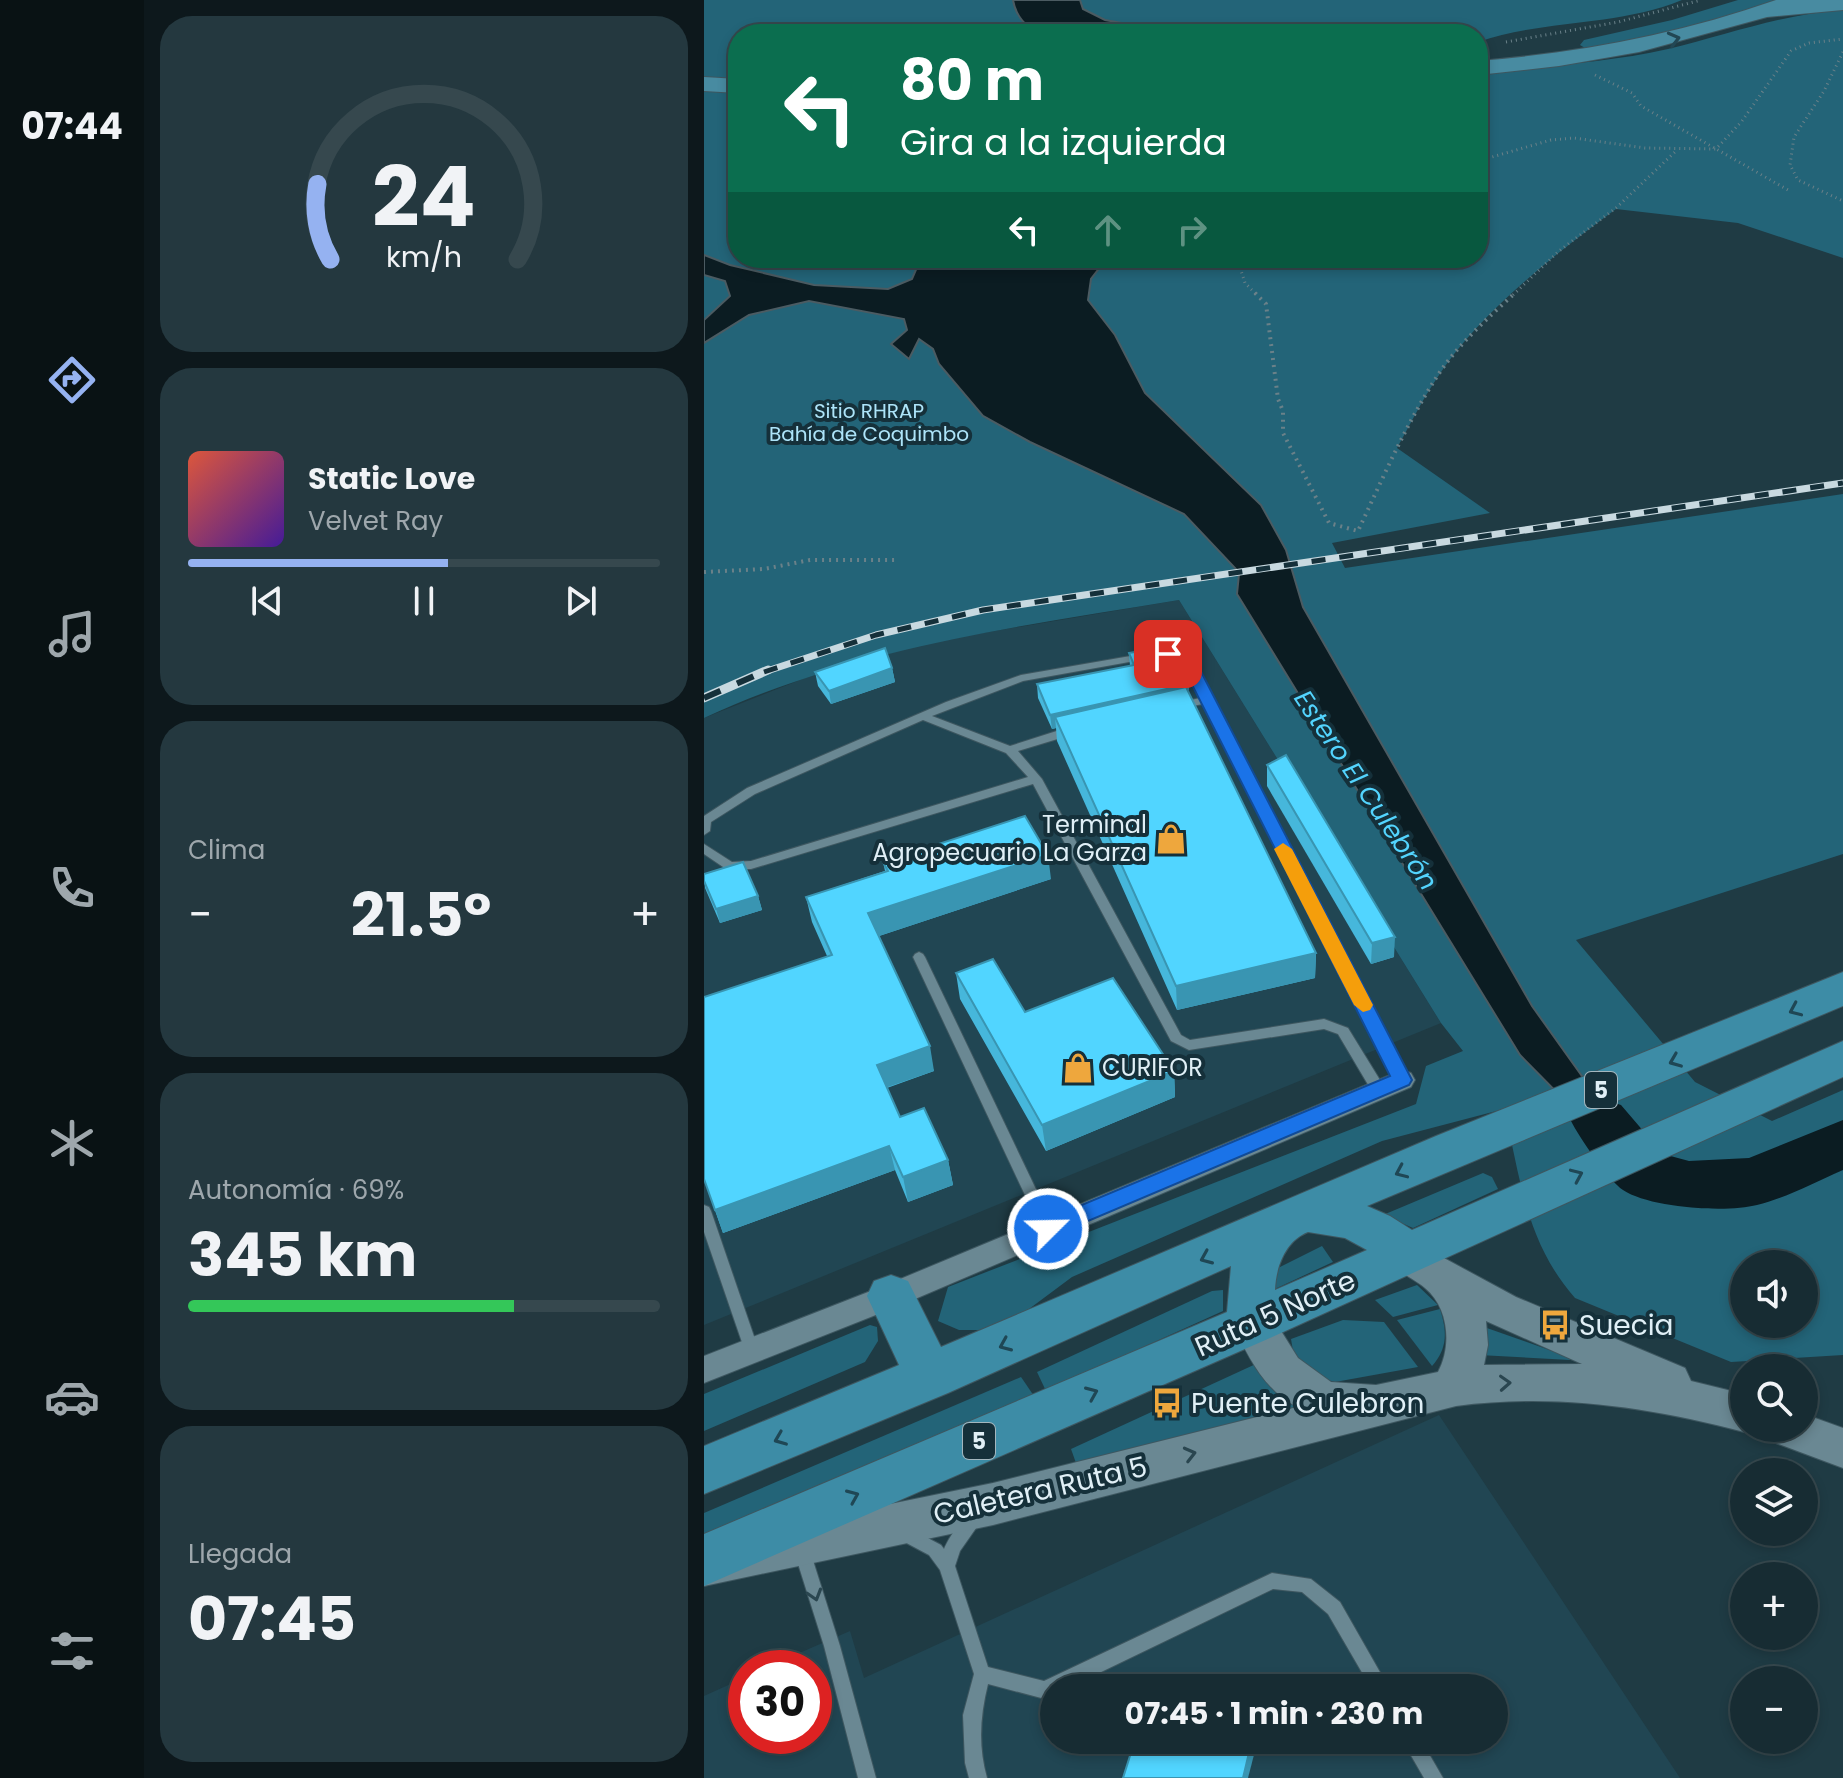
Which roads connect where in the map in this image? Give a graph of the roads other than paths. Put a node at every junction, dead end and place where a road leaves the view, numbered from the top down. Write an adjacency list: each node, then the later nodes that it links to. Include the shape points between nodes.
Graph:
1 (1795, 0): 3 (main road)
2 (1843, 4): 3 (main road)
3 (1766, 11): 7 (main road, one-way to 3)
4 (1606, 31): 5 (main road)
5 (1581, 36): 6 (main road); 7 (main road, via 1570,41 1570,47)
6 (1488, 54)
7 (1598, 56): 8 (main road)
8 (1488, 67)
9 (704, 84): 10 (main road)
10 (728, 85)
11 (1206, 700): 12 (lane); 13 (lane, via 1186,658 1168,654 1021,678); 22 (lane)
12 (1160, 710)
13 (922, 716): 15 (lane); 17 (lane, via 751,791 706,820)
14 (1084, 728): 15 (lane)
15 (1010, 750): 16 (lane)
16 (1036, 779): 18 (lane, via 751,865 730,866); 22 (lane, via 1176,1038 1189,1045 1324,1024 1343,1031)
17 (704, 831)
18 (704, 848)
19 (919, 957): 25 (lane)
20 (1843, 988): 24 (highway, 5, one-way to 24)
21 (1843, 1058): 26 (highway, Ruta 5 Norte / 5, one-way to 21, via 1506,1207)
22 (1390, 1084): 25 (street)
23 (704, 1211): 29 (lane)
24 (1293, 1220): 26 (highway, via 1326,1214 1361,1223); 28 (highway, via 1265,1241 1251,1275); 31 (highway, 5, one-way to 31)
25 (1048, 1229): 27 (street)
26 (1425, 1267): 28 (highway, Ruta 5 Norte / 5); 32 (main road, via 1464,1312 1469,1336 1462,1371); 33 (main road, via 1530,1325)
27 (891, 1296): 29 (street); 31 (highway)
28 (1253, 1323): 34 (main road, via 1276,1366 1292,1381 1330,1401); 42 (highway, Ruta 5 Norte / 5, one-way to 28)
29 (752, 1351): 30 (street)
30 (704, 1370)
31 (930, 1377): 38 (highway, 5, one-way to 38)
32 (1452, 1387): 34 (main road, Caletera Ruta 5); 35 (main road, Caletera Ruta 5, one-way to 35, via 1600,1385)
33 (1730, 1406)
34 (1373, 1407): 39 (main road, Caletera Ruta 5, one-way to 34)
35 (1730, 1408)
36 (1818, 1439): 37 (main road)
37 (1843, 1448)
38 (704, 1470)
39 (993, 1504): 40 (main road, Caletera Ruta 5); 43 (lane, via 965,1529)
40 (887, 1526): 41 (main road, Caletera Ruta 5); 43 (lane, via 935,1550)
41 (800, 1544): 42 (main road, Caletera Ruta 5); 49 (lane, one-way to 49)
42 (704, 1562)
43 (947, 1566): 44 (lane)
44 (982, 1674): 47 (lane); 50 (lane, via 972,1715)
45 (1078, 1674): 46 (lane, via 1272,1581 1305,1585 1334,1608)
46 (1373, 1674)
47 (1040, 1689)
48 (1419, 1754): 51 (lane)
49 (867, 1778)
50 (978, 1778)
51 (1434, 1778)

